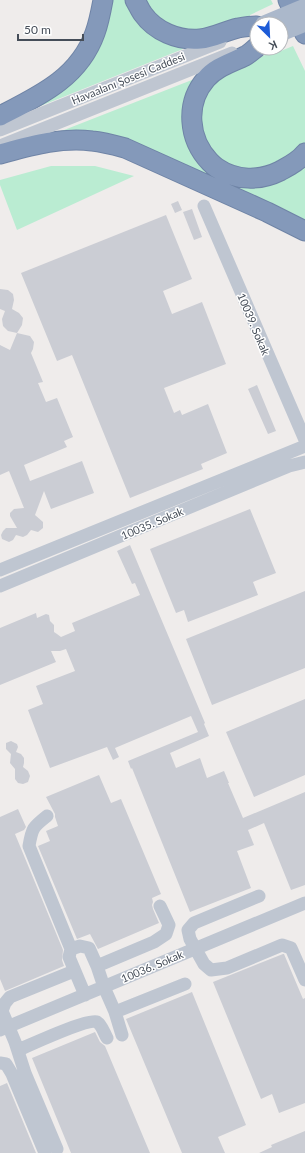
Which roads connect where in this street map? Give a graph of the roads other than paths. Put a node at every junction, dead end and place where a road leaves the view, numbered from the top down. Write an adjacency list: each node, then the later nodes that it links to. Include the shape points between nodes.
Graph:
1 (103, 0): 13 (highway, via 95,34 76,66 59,83)
2 (135, 0): 7 (highway, via 149,21 171,36 200,39)
3 (288, 0): 10 (highway)
4 (305, 7): 5 (main road, bridge)
5 (283, 16)
6 (305, 23): 9 (main road, bridge)
7 (249, 27)
8 (249, 29): 14 (street, Havaalanı Şosesi Caddesi)
9 (289, 30)
10 (305, 34)
11 (249, 46): 15 (street, Havaalanı Şosesi Caddesi)
12 (249, 54): 16 (highway, via 218,68 197,92 191,117 192,130 203,155 216,168 230,175 255,178 266,177 290,166)
13 (0, 116)
14 (0, 130)
15 (0, 146)
16 (305, 153)
17 (0, 154): 19 (highway, via 64,140 91,140 125,148)
18 (204, 206): 20 (street, 10039. Sokak)
19 (305, 231)
20 (305, 440)
21 (305, 446): 23 (street, 10035. Sokak)
22 (305, 462): 24 (street, 10035. Sokak, via 289,466)
23 (0, 570)
24 (0, 586)
25 (47, 816): 29 (street, via 35,826 30,846)
26 (259, 896): 30 (street, via 194,923 188,930)
27 (305, 903): 30 (street, 10036. Sokak)
28 (160, 906): 31 (street, via 169,925 166,934 154,942)
29 (71, 948): 31 (street, via 89,948); 32 (street, via 69,957)
30 (195, 948): 33 (street, via 204,964 211,970 227,968 282,945 291,948); 35 (street, 10036. Sokak)
31 (98, 966): 35 (street)
32 (74, 971): 36 (street); 38 (street, via 10,997 4,1003 2,1011)
33 (305, 980)
34 (185, 984): 37 (street)
35 (104, 987): 36 (street, 10036. Sokak); 37 (street)
36 (85, 995): 38 (street, 10036. Sokak)
37 (115, 1012): 39 (street)
38 (4, 1028): 41 (street)
39 (122, 1035)
40 (107, 1038): 41 (street, via 98,1023 92,1021)
41 (18, 1050): 43 (street)
42 (0, 1063): 43 (street, via 6,1064 12,1074)
43 (51, 1151)

